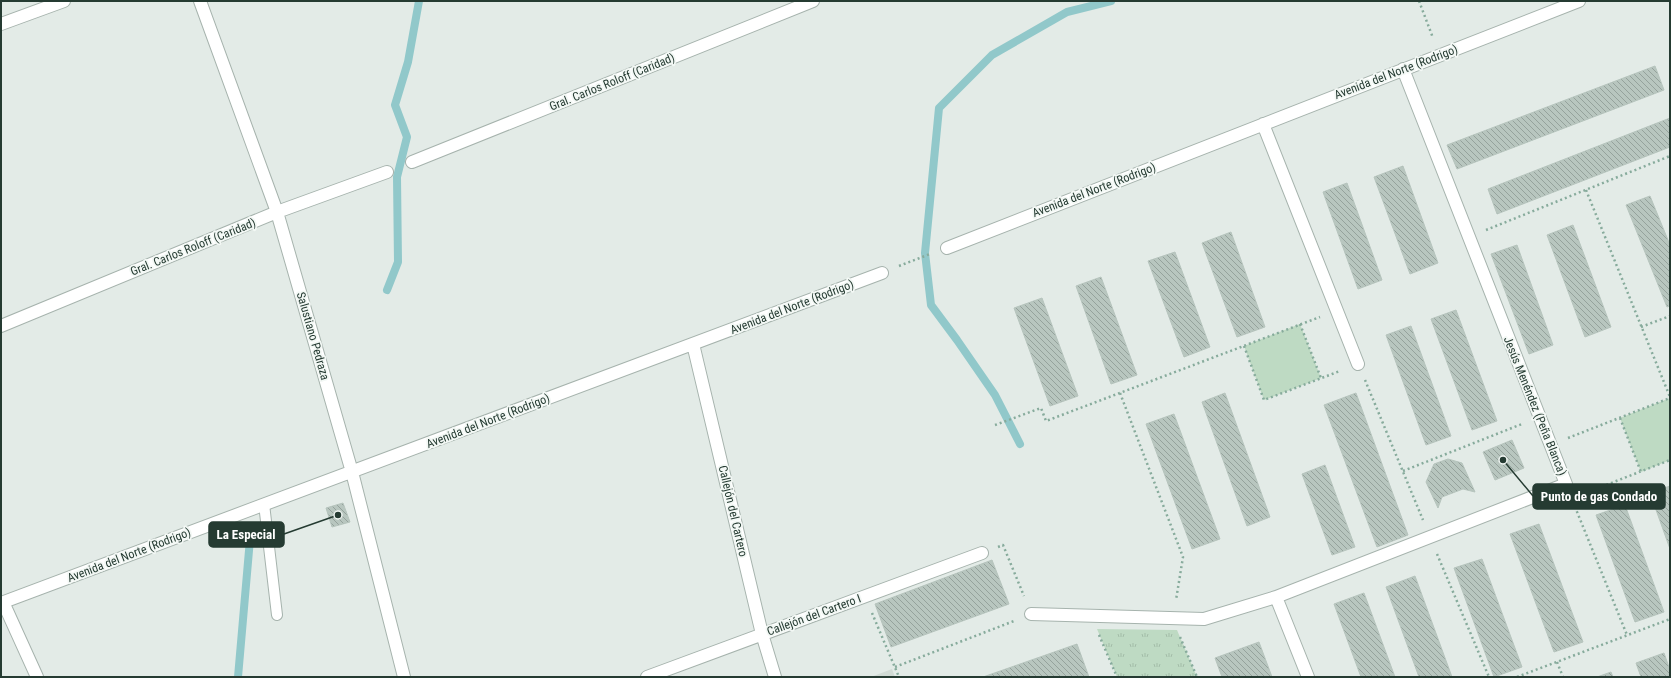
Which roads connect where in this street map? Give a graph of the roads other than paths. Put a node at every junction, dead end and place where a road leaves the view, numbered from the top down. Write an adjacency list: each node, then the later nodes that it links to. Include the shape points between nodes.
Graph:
1 (64, 1): 5 (street)
2 (200, 1): 10 (street, Salustiano Pedraza)
3 (813, 1): 8 (street, Gral. Carlos Roloff (Caridad))
4 (1578, 1): 6 (street, Avenida del Norte (Rodrigo))
5 (1, 24)
6 (1403, 69): 7 (street, Avenida del Norte (Rodrigo)); 19 (street, Jesús Menéndez (Peña Blanca), via 1566,484)
7 (1263, 124): 11 (street, Avenida del Norte (Rodrigo)); 15 (street)
8 (412, 162)
9 (387, 172): 10 (street, Gral. Carlos Roloff (Caridad))
10 (277, 212): 13 (street, Gral. Carlos Roloff (Caridad)); 16 (street, Salustiano Pedraza)
11 (947, 248)
12 (882, 273): 14 (street, Avenida del Norte (Rodrigo))
13 (1, 326)
14 (693, 344): 16 (street, Avenida del Norte (Rodrigo)); 23 (street, Callejón del Cartero)
15 (1358, 364)
16 (352, 472): 17 (street, Avenida del Norte (Rodrigo)); 25 (street, Salustiano Pedraza)
17 (264, 504): 20 (street, Avenida del Norte (Rodrigo)); 22 (lane)
18 (982, 553): 23 (street, Callejón del Cartero I)
19 (1276, 597): 21 (street, Jesús Menéndez (Peña Blanca), via 1204,619); 28 (street)
20 (2, 603): 24 (street)
21 (1031, 614)
22 (277, 615)
23 (762, 634): 26 (street, Callejón del Cartero I); 27 (street, Callejón del Cartero)
24 (37, 677)
25 (404, 677)
26 (647, 677)
27 (775, 677)
28 (1308, 677)

